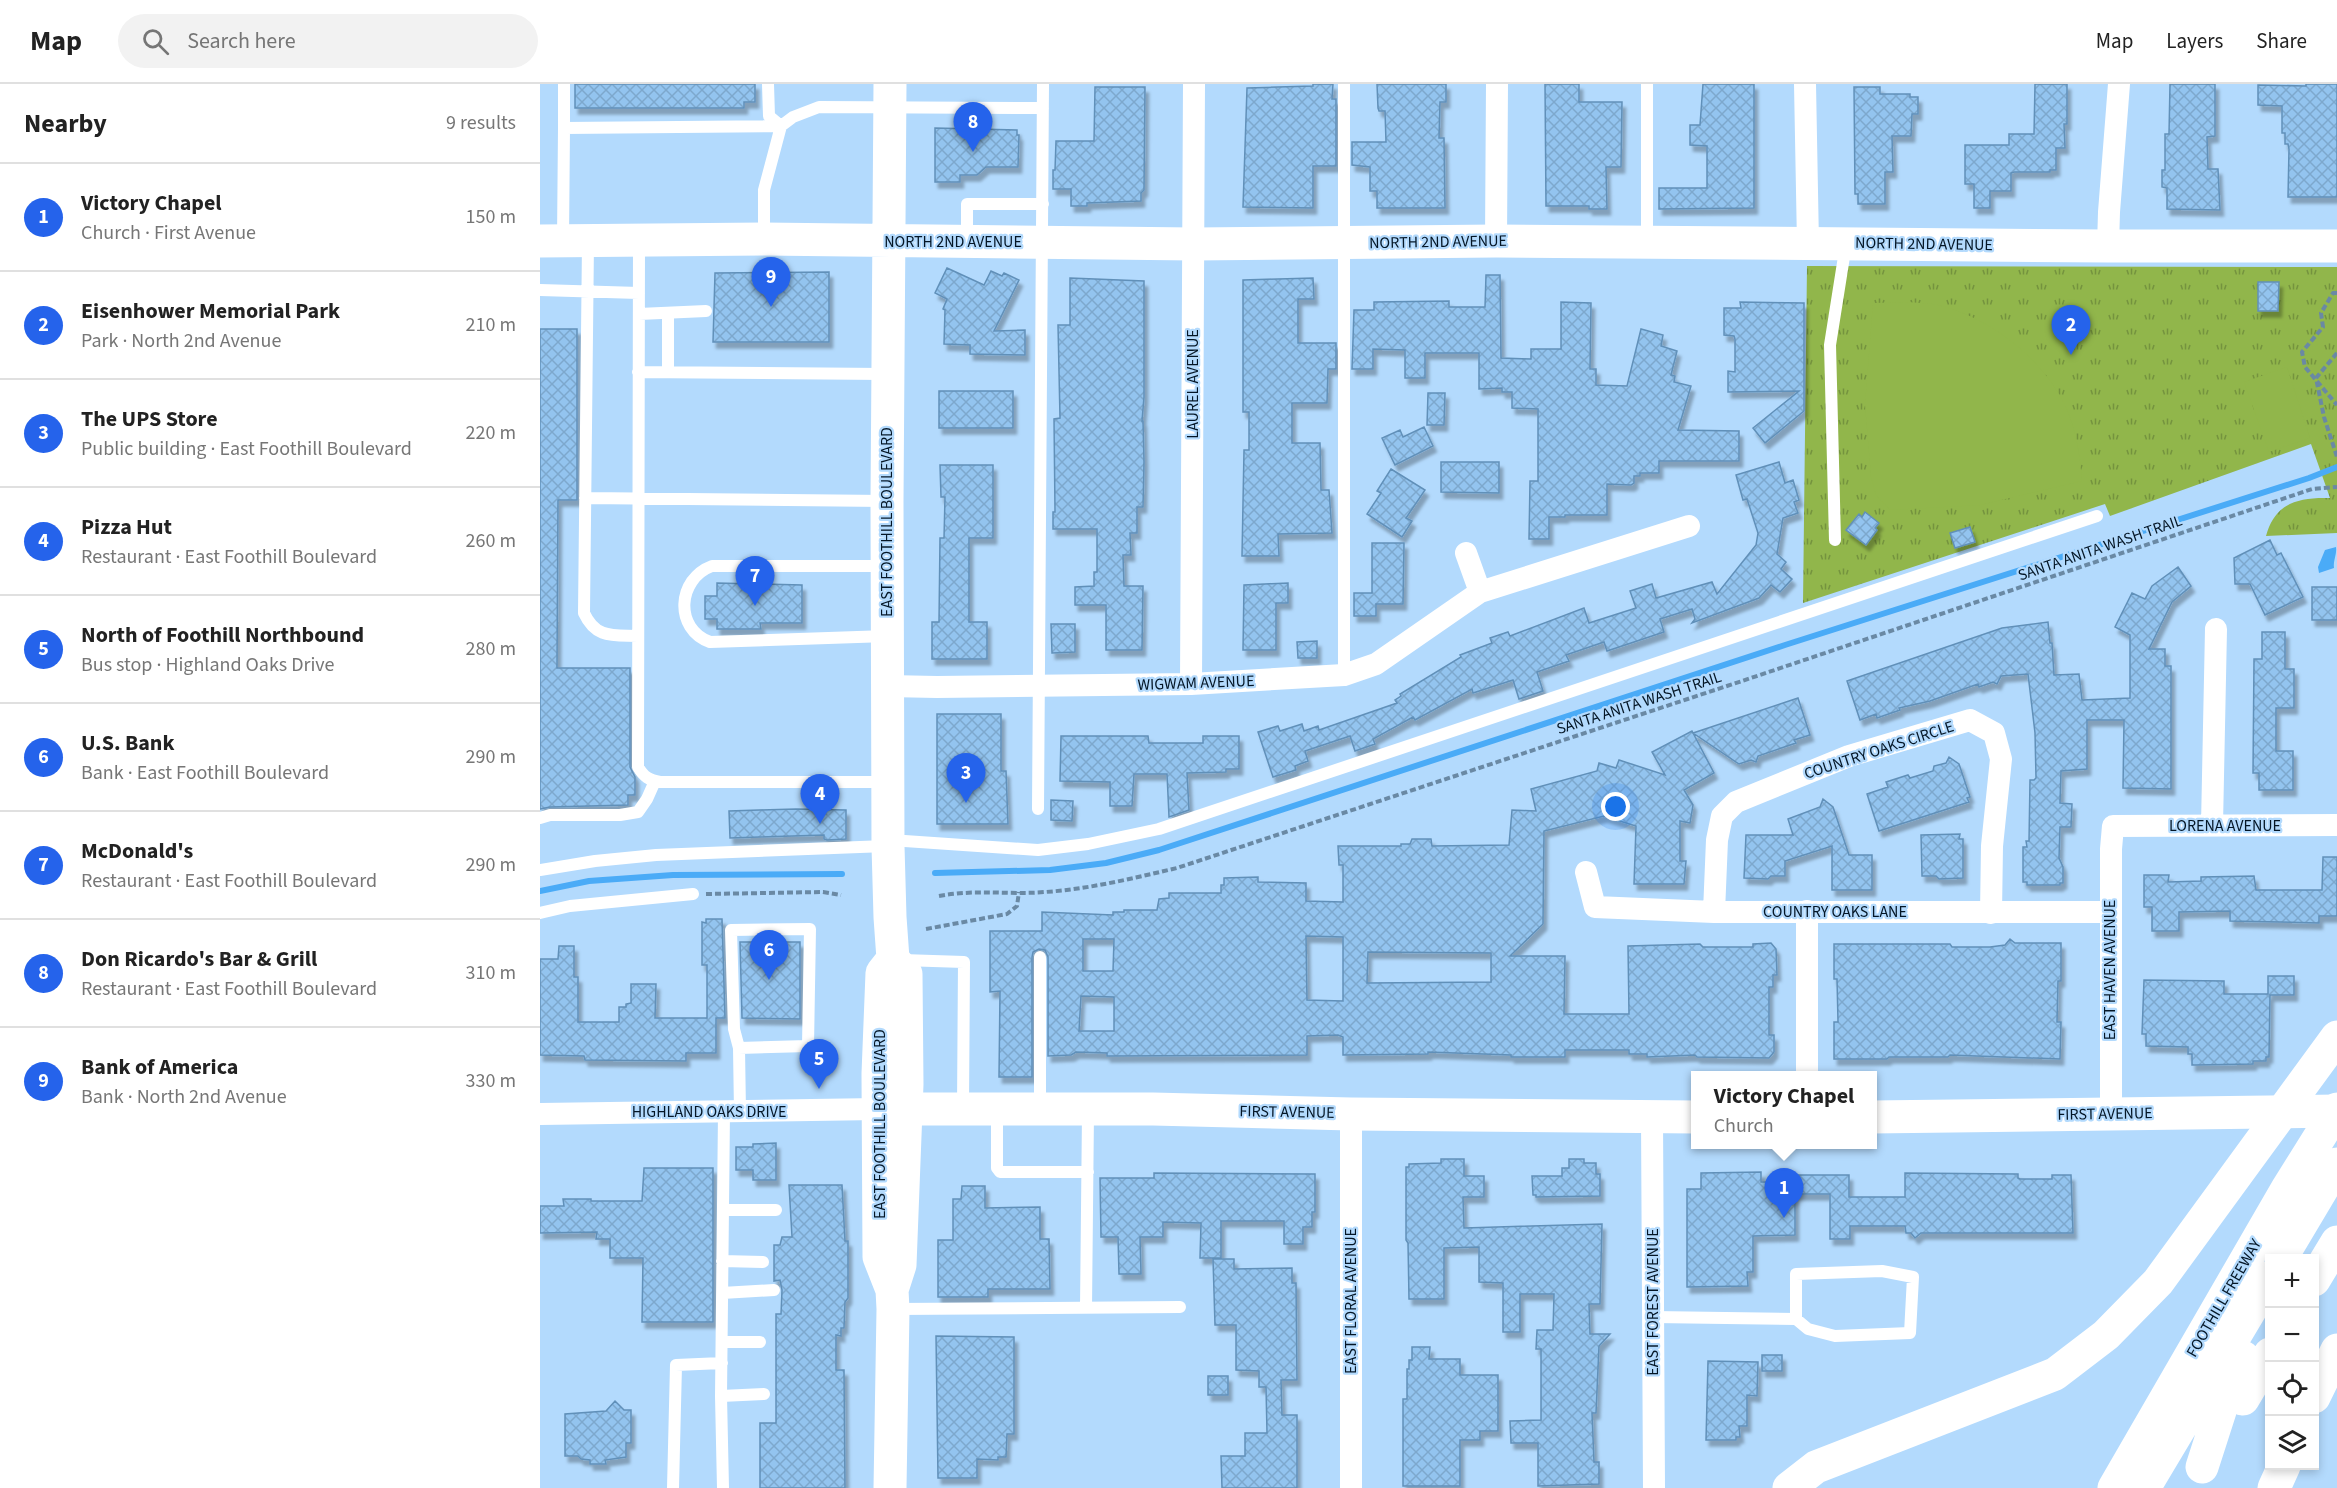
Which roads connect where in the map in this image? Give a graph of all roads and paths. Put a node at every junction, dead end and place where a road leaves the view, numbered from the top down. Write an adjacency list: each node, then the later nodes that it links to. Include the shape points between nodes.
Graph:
1 (564, 84): 13 (lane)
2 (768, 84): 12 (lane, via 769,116)
3 (1043, 84): 11 (lane)
4 (1194, 84): 24 (street, LAUREL AVENUE)
5 (1344, 84): 25 (lane)
6 (1497, 84): 20 (street)
7 (1647, 84): 22 (lane)
8 (1805, 84): 26 (street)
9 (2119, 84): 27 (street)
10 (890, 96): 11 (lane); 12 (lane, via 819,107); 18 (main road, EAST FOOTHILL BOULEVARD)
11 (1043, 108): 14 (lane)
12 (781, 126): 13 (lane); 15 (lane, via 764,190)
13 (564, 128): 16 (lane)
14 (1043, 204): 19 (lane, via 967,204); 21 (lane)
15 (764, 239): 17 (main road, NORTH 2ND AVENUE); 18 (main road, NORTH 2ND AVENUE)
16 (563, 240): 17 (main road, NORTH 2ND AVENUE); 30 (lane)
17 (639, 240): 31 (lane)
18 (889, 241): 19 (main road, NORTH 2ND AVENUE); 39 (main road, EAST FOOTHILL BOULEVARD)
19 (967, 241): 21 (main road, NORTH 2ND AVENUE)
20 (1496, 241): 22 (main road, NORTH 2ND AVENUE); 25 (main road, NORTH 2ND AVENUE)
21 (1043, 242): 24 (main road, NORTH 2ND AVENUE); 59 (lane)
22 (1647, 243): 26 (main road, NORTH 2ND AVENUE)
23 (1846, 243): 26 (main road, NORTH 2ND AVENUE); 27 (main road, NORTH 2ND AVENUE); 49 (lane, via 1830,345)
24 (1194, 244): 25 (main road, NORTH 2ND AVENUE); 57 (street, LAUREL AVENUE)
25 (1344, 244): 56 (lane)
26 (1808, 244)
27 (2108, 246): 28 (main road, NORTH 2ND AVENUE)
28 (2337, 246)
29 (540, 290): 30 (lane)
30 (586, 290): 31 (lane); 44 (lane)
31 (639, 293): 35 (lane)
32 (2337, 293): 40 (path, via 2333,293 2321,313 2323,327 2302,351 2305,367)
33 (706, 311): 34 (lane)
34 (668, 313): 35 (lane); 38 (lane)
35 (639, 314): 37 (lane)
36 (2337, 353): 40 (path)
37 (638, 372): 38 (lane); 45 (lane)
38 (668, 372): 39 (lane)
39 (887, 375): 46 (main road, EAST FOOTHILL BOULEVARD)
40 (2316, 378): 41 (path); 42 (path)
41 (2337, 405)
42 (2337, 457)
43 (2337, 486): 70 (path, SANTA ANITA WASH TRAIL, via 2312,489 1177,868 1092,886)
44 (585, 498): 45 (lane); 54 (lane, via 584,613 597,631)
45 (638, 498): 46 (lane); 54 (lane)
46 (887, 501): 51 (main road, EAST FOOTHILL BOULEVARD)
47 (2097, 516): 67 (lane, via 1159,829 1038,850)
48 (1689, 526): 52 (street, WIGWAM AVENUE)
49 (1835, 540)
50 (1466, 553): 52 (street)
51 (887, 566): 55 (main road, EAST FOOTHILL BOULEVARD); 55 (lane, via 712,566 695,577 686,590 685,610 693,631 710,642)
52 (1480, 592): 56 (street, WIGWAM AVENUE, via 1376,664)
53 (2216, 630): 64 (street)
54 (638, 636): 60 (lane, via 638,767 644,776)
55 (887, 636): 58 (main road, EAST FOOTHILL BOULEVARD)
56 (1344, 675): 57 (street, WIGWAM AVENUE)
57 (1191, 684): 59 (street, WIGWAM AVENUE)
58 (888, 686): 59 (street, WIGWAM AVENUE); 61 (main road, EAST FOOTHILL BOULEVARD)
59 (1039, 686): 62 (lane)
60 (655, 781): 61 (lane); 63 (lane, via 638,812)
61 (889, 782): 67 (main road, EAST FOOTHILL BOULEVARD)
62 (1038, 809)
63 (540, 818)
64 (2212, 825): 65 (street, LORENA AVENUE); 66 (street, LORENA AVENUE)
65 (2337, 825)
66 (2113, 826): 76 (street, EAST HAVEN AVENUE)
67 (889, 846): 68 (lane, via 696,853); 81 (main road, EAST FOOTHILL BOULEVARD)
68 (540, 870)
69 (1586, 872): 75 (street, COUNTRY OAKS LANE, via 1595,907)
70 (1019, 892): 73 (path, SANTA ANITA WASH TRAIL, via 964,891); 79 (path, via 1017,906 1007,914)
71 (693, 894): 72 (path); 78 (lane, via 570,906)
72 (841, 895)
73 (939, 896)
74 (1807, 911): 75 (street, COUNTRY OAKS LANE); 77 (street, COUNTRY OAKS LANE); 84 (street)
75 (1714, 912): 77 (street, COUNTRY OAKS CIRCLE, via 1717,840 1722,816 1736,802 1849,756 1970,720 1994,733 2001,759 1992,846)
76 (2110, 912): 77 (street, COUNTRY OAKS LANE); 94 (street, EAST HAVEN AVENUE)
77 (1991, 913)
78 (540, 914)
79 (926, 929)
80 (1040, 957): 88 (lane)
81 (894, 959): 85 (main road, EAST FOOTHILL BOULEVARD, via 882,973); 86 (lane, via 964,962)
82 (2333, 1043): 132 (main road, via 2158,1282 2106,1335 2055,1374 1816,1467)
83 (739, 1048): 83 (lane, via 808,1046 810,929 731,930 734,1029); 91 (lane)
84 (1807, 1071)
85 (892, 1108): 86 (main road, FIRST AVENUE); 91 (street, HIGHLAND OAKS DRIVE); 111 (main road, EAST FOOTHILL BOULEVARD, via 879,1257)
86 (963, 1109): 87 (main road, FIRST AVENUE)
87 (997, 1109): 88 (main road, FIRST AVENUE); 98 (lane, via 1000,1172)
88 (1040, 1109): 89 (main road, FIRST AVENUE)
89 (1088, 1109): 93 (main road, FIRST AVENUE); 98 (lane)
90 (2337, 1110): 94 (main road, FIRST AVENUE); 133 (main road, FOOTHILL FREEWAY)
91 (732, 1112): 92 (street, HIGHLAND OAKS DRIVE); 100 (lane)
92 (540, 1114)
93 (1351, 1114): 95 (main road, FIRST AVENUE); 130 (street, EAST FLORAL AVENUE)
94 (2111, 1114): 97 (main road, FIRST AVENUE)
95 (1652, 1116): 96 (main road, FIRST AVENUE); 114 (street, EAST FOREST AVENUE)
96 (1691, 1117)
97 (1877, 1117)
98 (1088, 1172): 113 (lane)
99 (2332, 1184): 103 (main road); 104 (main road)
100 (723, 1210): 101 (lane); 105 (lane)
101 (776, 1210)
102 (2337, 1242): 107 (main road)
103 (2284, 1254)
104 (2305, 1254)
105 (722, 1261): 106 (lane); 110 (lane)
106 (763, 1262)
107 (2319, 1272)
108 (2265, 1285): 134 (main road)
109 (774, 1290): 110 (lane)
110 (722, 1293): 117 (lane)
111 (892, 1299): 113 (lane); 129 (main road, EAST FOOTHILL BOULEVARD)
112 (1180, 1306): 113 (lane)
113 (1086, 1308)
114 (1653, 1317): 115 (lane); 131 (street, EAST FOREST AVENUE)
115 (1796, 1319): 115 (lane, via 1808,1329 1835,1336 1910,1333 1913,1277 1881,1271 1796,1274)
116 (2265, 1322): 126 (main road, via 2230,1380)
117 (722, 1342): 118 (lane); 121 (lane)
118 (760, 1342)
119 (2337, 1350): 122 (main road)
120 (2265, 1362): 126 (main road)
121 (722, 1363): 124 (lane); 127 (lane, via 676,1365)
122 (2319, 1387)
123 (764, 1394): 124 (lane)
124 (722, 1396): 128 (lane)
125 (2282, 1470): 135 (main road)
126 (2195, 1478)
127 (673, 1488)
128 (723, 1488)
129 (890, 1488)
130 (1351, 1488)
131 (1654, 1488)
132 (1789, 1488)
133 (2114, 1488)
134 (2144, 1488)
135 (2274, 1488)

